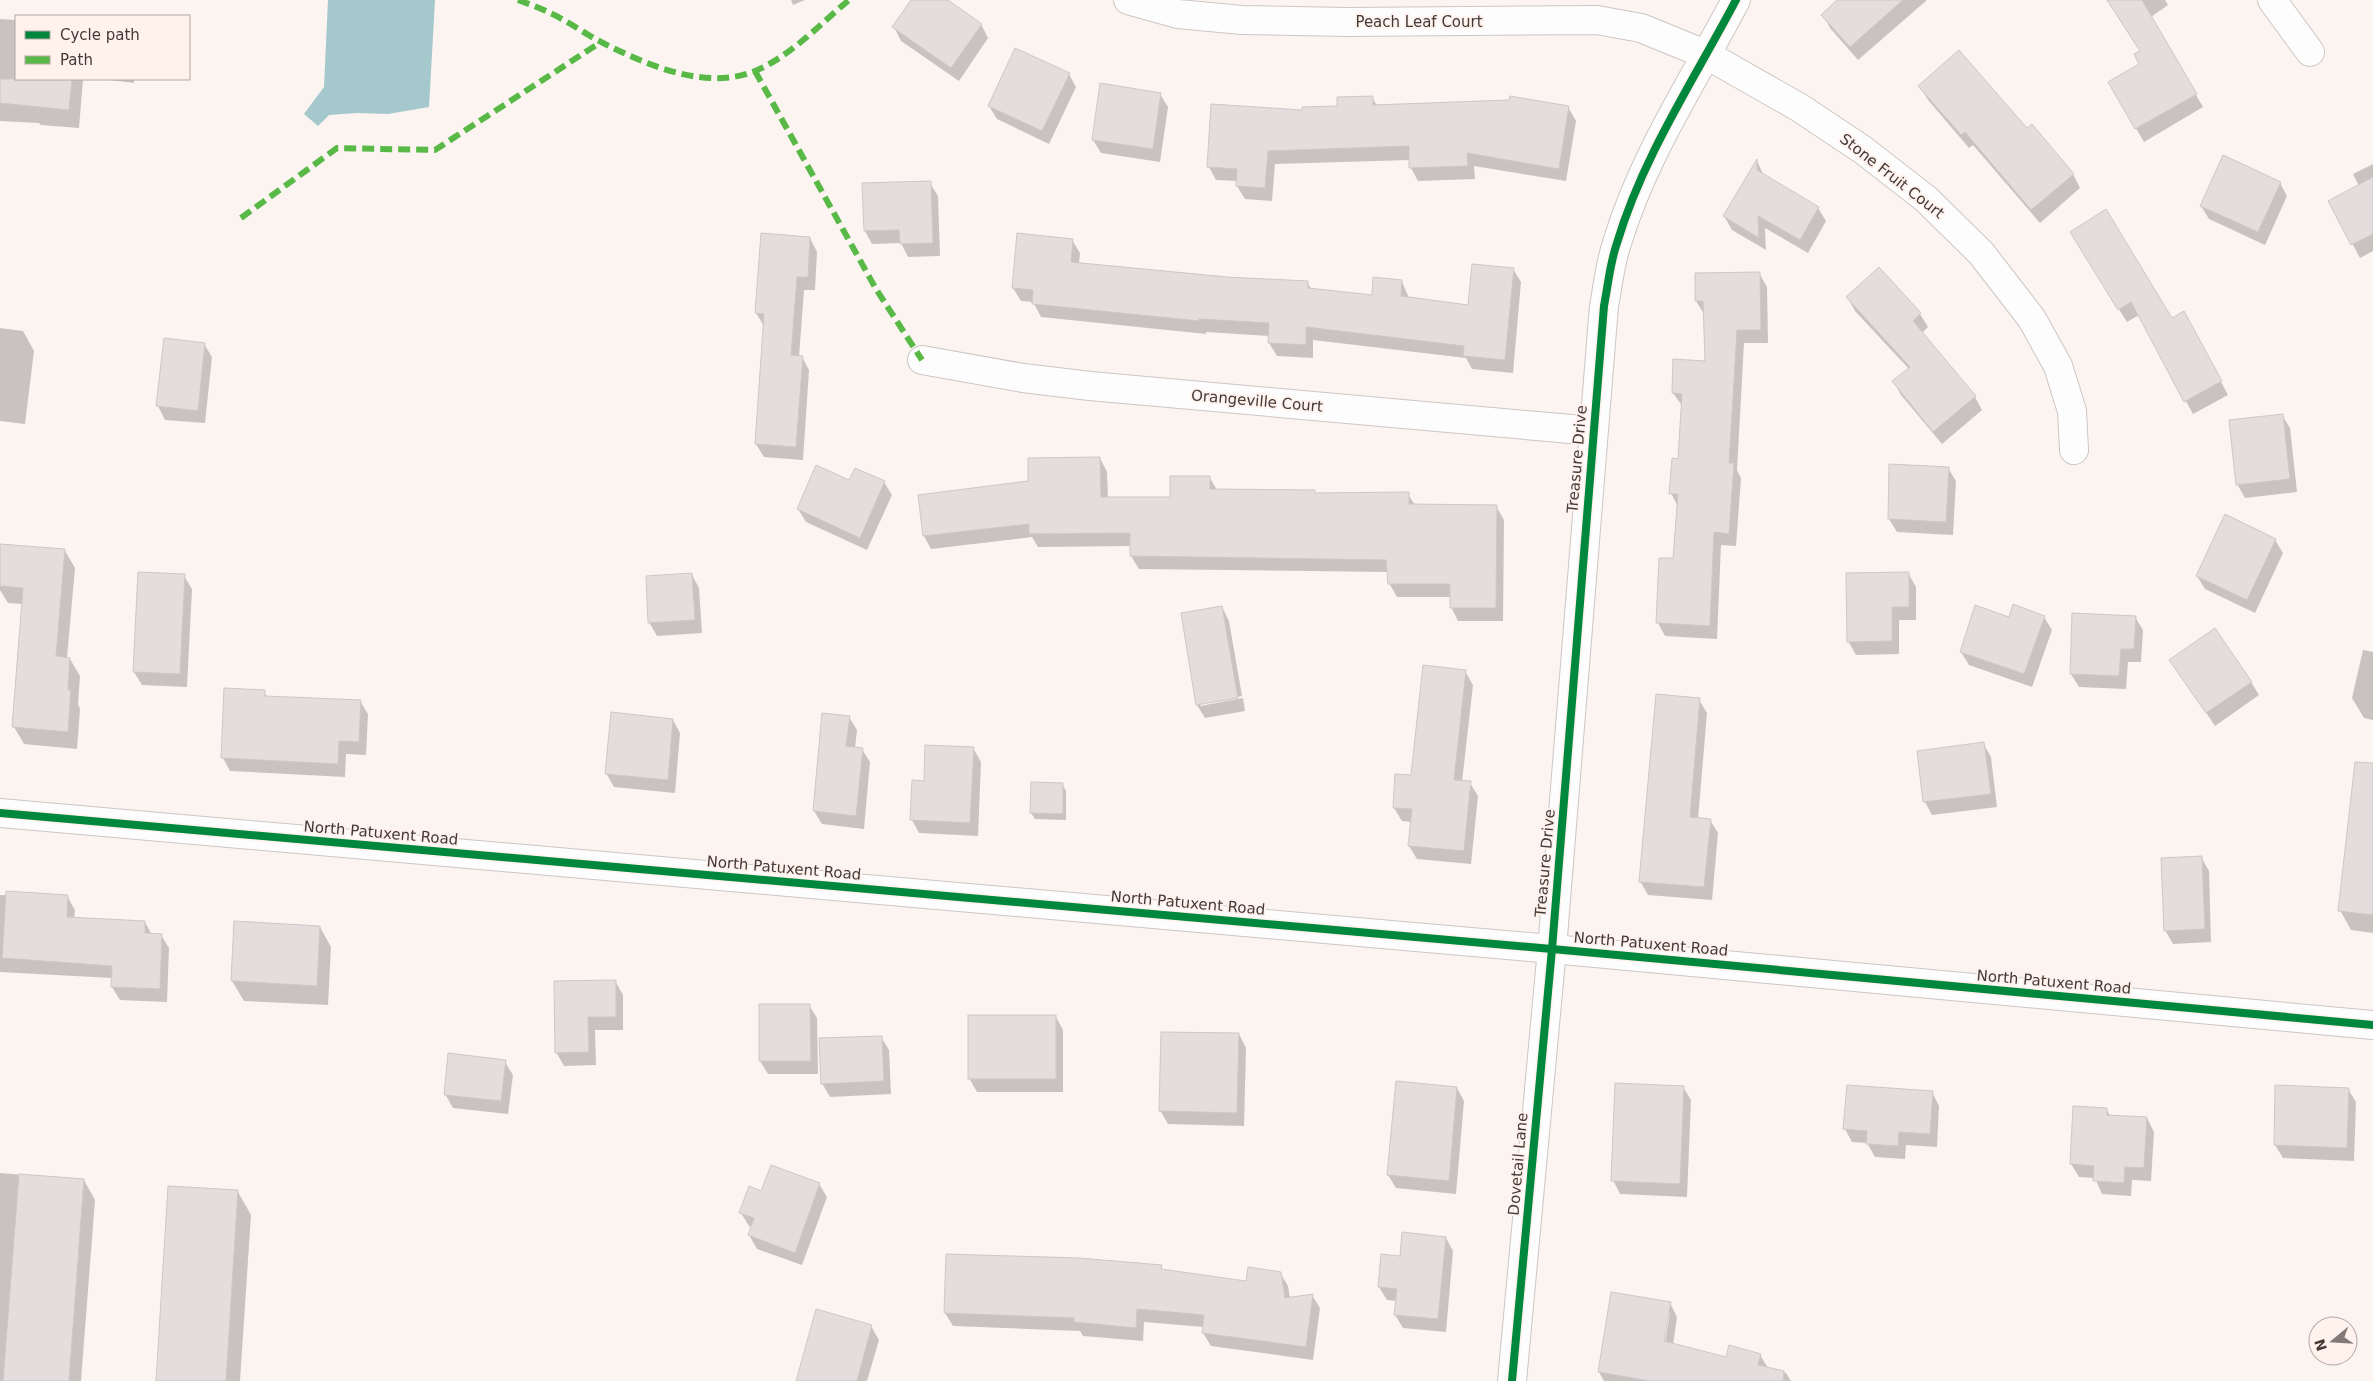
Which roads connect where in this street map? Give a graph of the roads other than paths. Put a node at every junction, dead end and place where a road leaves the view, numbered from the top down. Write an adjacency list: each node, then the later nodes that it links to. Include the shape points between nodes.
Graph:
1 (1128, 0): 4 (street, Peach Leaf Court, via 1178,14 1242,20)
2 (1736, 0): 6 (street, Treasure Drive)
3 (2272, 0): 5 (street)
4 (1348, 11): 6 (street, Peach Leaf Court, via 1597,20 1641,28)
5 (2310, 52)
6 (1707, 55): 8 (street, Treasure Drive, via 1667,123 1642,175 1616,244 1604,306); 9 (street, Stone Fruit Court, via 1800,108 1863,150 1926,199 1981,253 2032,319 2058,366 2072,411)
7 (922, 360): 8 (street, Orangeville Court, via 1090,386)
8 (1593, 431): 11 (street, Treasure Drive)
9 (2074, 450)
10 (0, 813): 11 (street, North Patuxent Road)
11 (1552, 949): 12 (street, North Patuxent Road); 13 (street, Dovetail Lane)
12 (2373, 1025)
13 (1512, 1381)

